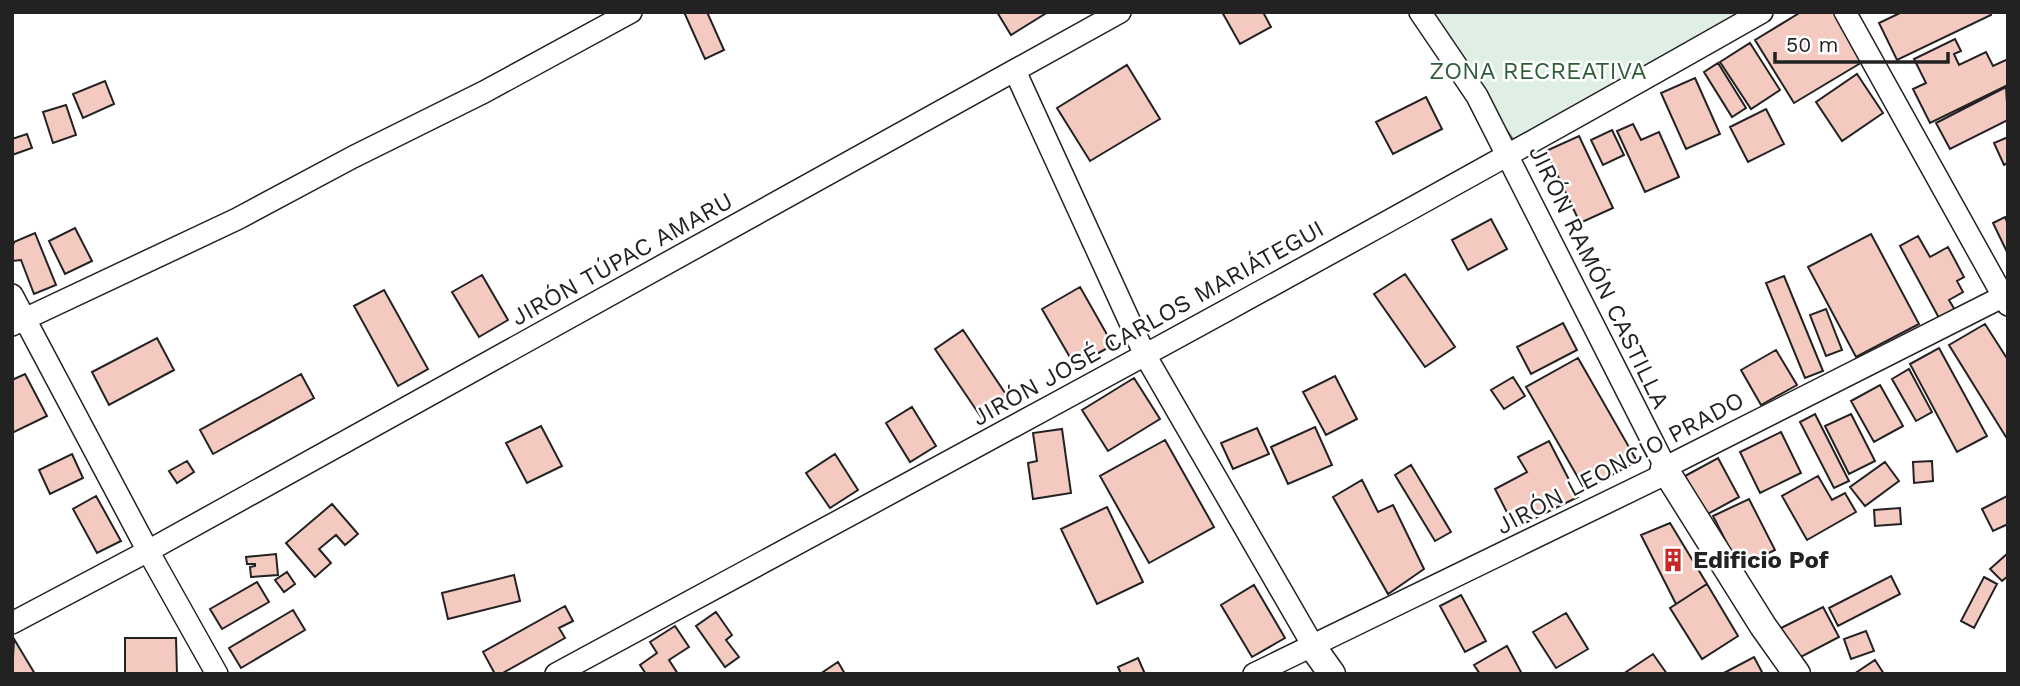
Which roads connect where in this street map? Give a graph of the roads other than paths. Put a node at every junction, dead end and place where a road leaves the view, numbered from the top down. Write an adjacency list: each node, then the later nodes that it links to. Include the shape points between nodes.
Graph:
1 (631, 12): 10 (street, via 237,219)
2 (1120, 12): 6 (street, JIRÓN TÚPAC AMARU)
3 (1420, 12): 7 (street, JIRÓN RAMÓN CASTILLA, via 1477,96)
4 (1762, 12): 7 (street, JIRÓN JOSÉ CARLOS MARIÁTEGUI)
5 (1845, 12): 9 (street)
6 (1015, 71): 11 (street); 13 (street, JIRÓN TÚPAC AMARU)
7 (1509, 155): 11 (street, JIRÓN JOSÉ CARLOS MARIÁTEGUI); 12 (street, JIRÓN RAMÓN CASTILLA)
8 (12, 295): 10 (street)
9 (2006, 299): 12 (street, JIRÓN LEONCIO PRADO)
10 (19, 322): 13 (street)
11 (1145, 355): 15 (street); 17 (street, JIRÓN JOSÉ CARLOS MARIÁTEGUI)
12 (1664, 468): 15 (street, JIRÓN LEONCIO PRADO, via 1657,478 1634,490); 20 (street, JIRÓN RAMÓN CASTILLA)
13 (148, 551): 14 (street, JIRÓN TÚPAC AMARU); 16 (street)
14 (12, 623)
15 (1312, 646): 18 (street, JIRÓN LEONCIO PRADO); 19 (street)
16 (217, 674)
17 (556, 674)
18 (1254, 674)
19 (1332, 674)
20 (1797, 674)

